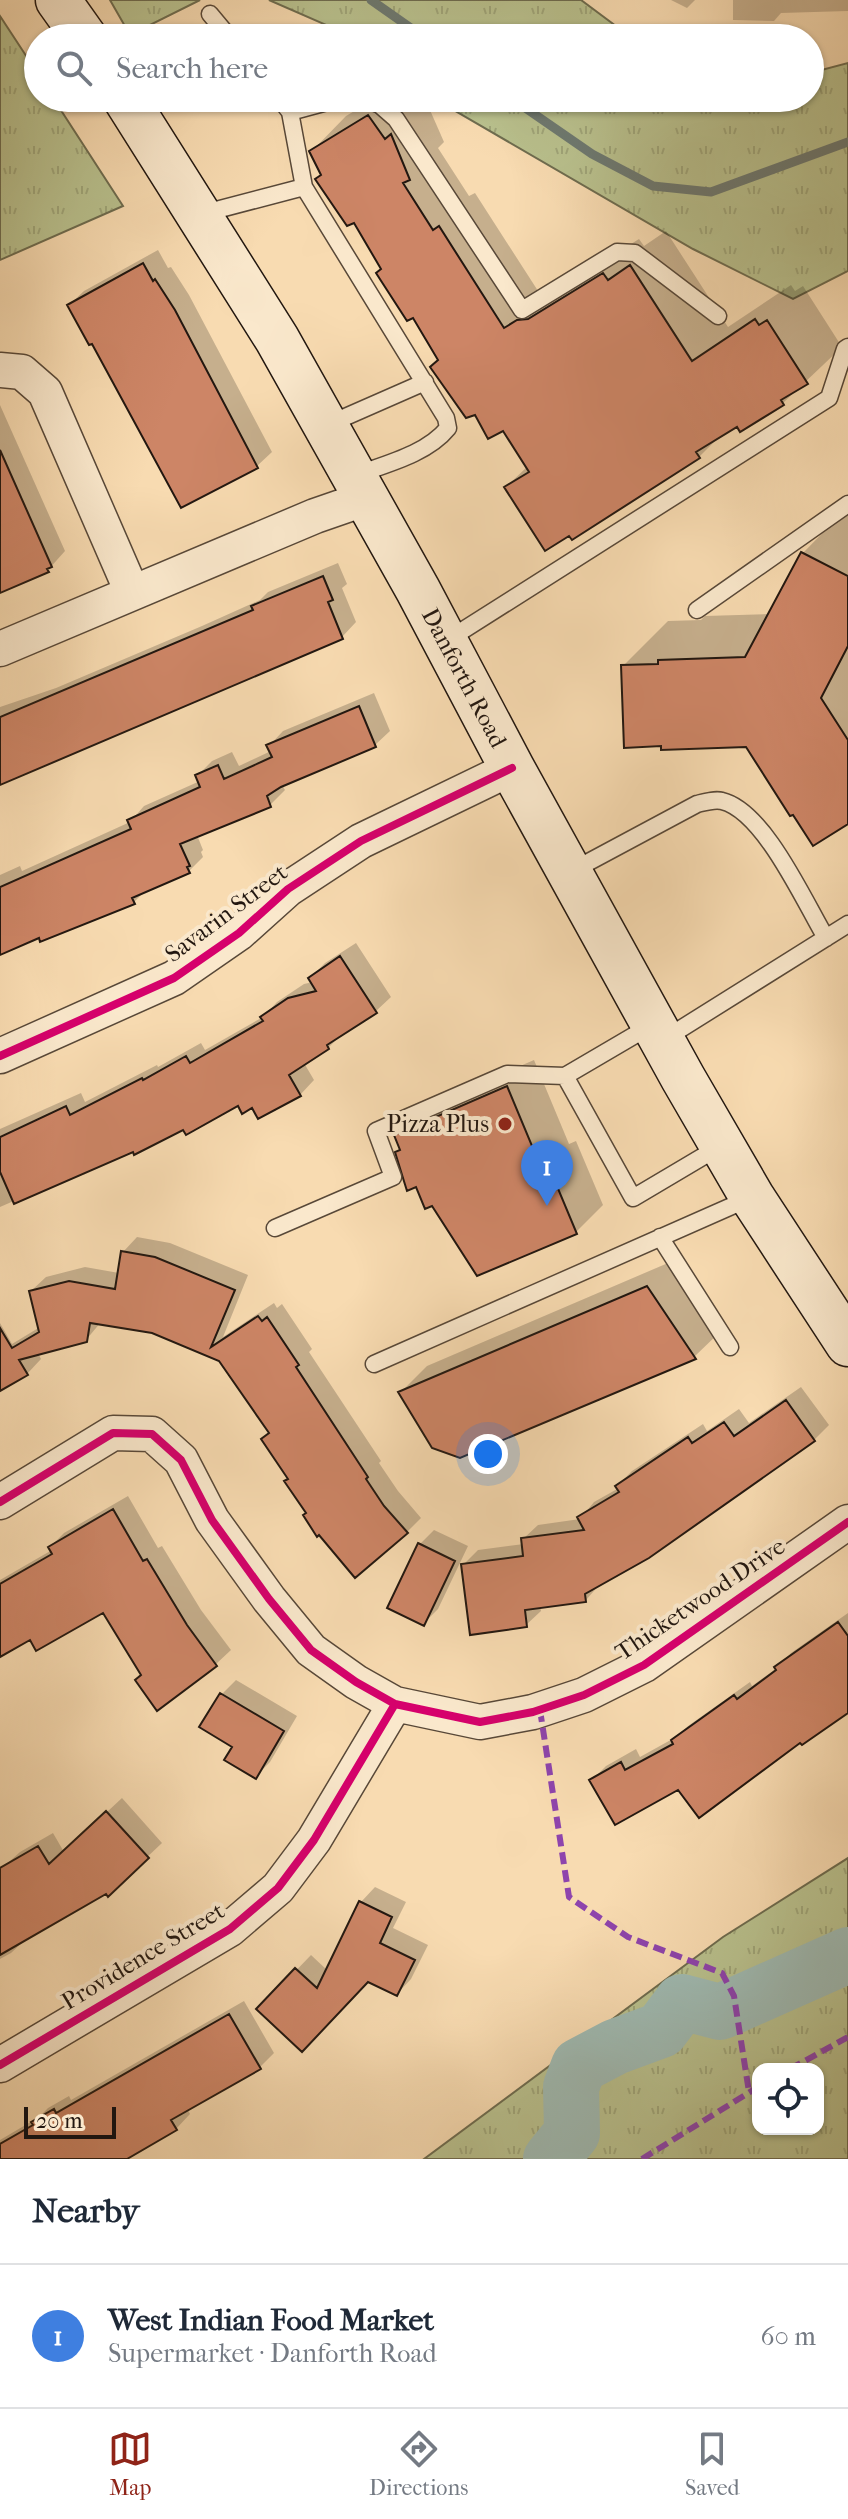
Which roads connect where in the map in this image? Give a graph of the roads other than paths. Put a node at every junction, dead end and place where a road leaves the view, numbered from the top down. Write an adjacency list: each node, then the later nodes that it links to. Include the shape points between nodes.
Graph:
1 (58, 0): 3 (main road)
2 (210, 14): 4 (lane)
3 (75, 24)
4 (218, 24)
5 (134, 112): 9 (main road, Danforth Road)
6 (290, 112): 8 (lane)
7 (388, 112): 10 (lane, via 522,310 626,251)
8 (304, 187): 9 (lane); 13 (lane)
9 (200, 214): 14 (main road, Danforth Road)
10 (718, 316)
11 (848, 347): 19 (lane, via 829,398)
12 (0, 370): 17 (street, via 22,372 45,392)
13 (425, 382): 14 (lane); 15 (lane, via 448,428)
14 (327, 425): 15 (main road, Danforth Road)
15 (361, 487): 17 (street, via 315,516); 19 (main road, Danforth Road)
16 (848, 504): 18 (lane)
17 (132, 592): 20 (street)
18 (697, 610)
19 (445, 642): 21 (main road, Danforth Road)
20 (0, 649)
21 (512, 768): 22 (main road, Danforth Road); 26 (street, Savarin Street, via 361,841 288,889 239,933 174,978)
22 (570, 872): 24 (lane, via 697,804 720,800 744,810 765,833); 25 (main road, Danforth Road)
23 (848, 924): 24 (lane)
24 (826, 938): 25 (lane)
25 (657, 1032): 27 (lane); 28 (main road, Danforth Road)
26 (0, 1056)
27 (565, 1076): 28 (lane, via 633,1198); 30 (lane, via 507,1074 376,1131 393,1177)
28 (722, 1146): 29 (main road, Danforth Road)
29 (752, 1197): 31 (lane); 32 (main road, Danforth Road)
30 (275, 1228)
31 (660, 1237): 33 (lane); 34 (lane)
32 (843, 1325)
33 (730, 1347)
34 (374, 1364)
35 (0, 1502): 37 (street, Thicketwood Drive, via 113,1433 152,1434 181,1460 212,1520 311,1650)
36 (848, 1522): 37 (street, Thicketwood Drive, via 644,1665 584,1695 480,1722)
37 (395, 1704): 38 (street, Providence Street, via 314,1840 278,1888 230,1929)
38 (0, 2065)

